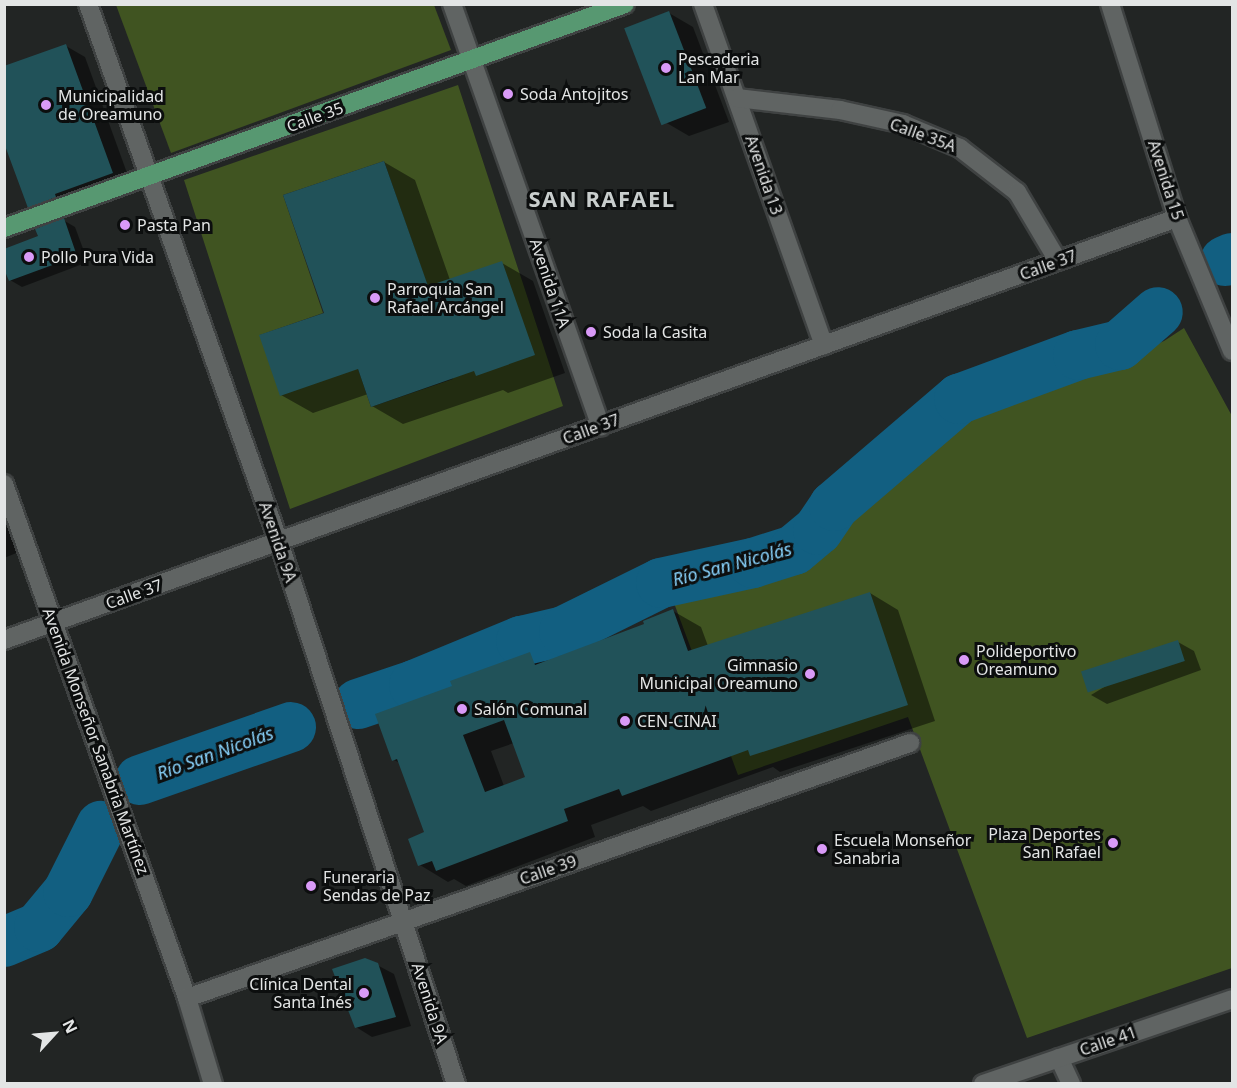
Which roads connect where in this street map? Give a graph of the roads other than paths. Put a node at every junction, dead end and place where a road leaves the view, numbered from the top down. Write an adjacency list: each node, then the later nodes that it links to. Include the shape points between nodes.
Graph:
1 (88, 4): 8 (street, Avenida 9A)
2 (452, 4): 6 (street, Avenida 11A)
3 (625, 4): 6 (main road, Calle 35)
4 (703, 4): 7 (street, Avenida 13)
5 (1110, 4): 9 (street, Avenida 15)
6 (472, 61): 8 (main road, Calle 35); 14 (street, Avenida 11A)
7 (737, 98): 11 (street, Calle 35A, via 903,124 960,148 1017,192); 12 (street, Avenida 13)
8 (150, 177): 10 (main road, Calle 35); 16 (street, Avenida 9A)
9 (1177, 218): 11 (street, Calle 37); 13 (street, Avenida 15)
10 (4, 228)
11 (1058, 261): 12 (street, Calle 37)
12 (824, 345): 14 (street, Calle 37)
13 (1233, 351)
14 (601, 426): 16 (street, Calle 37)
15 (4, 484): 17 (street, Avenida Monseñor Sanabria Martínez)
16 (279, 542): 17 (street, Calle 37); 20 (street, Avenida 9A)
17 (53, 623): 18 (street, Calle 37); 21 (street, Avenida Monseñor Sanabria Martínez)
18 (4, 640)
19 (910, 743): 20 (street, Calle 39)
20 (404, 920): 21 (street, Calle 39); 25 (street, Avenida 9A)
21 (187, 998): 24 (street, Avenida Monseñor Sanabria Martínez)
22 (1233, 999): 23 (street, Calle 41)
23 (1059, 1058): 26 (street, Calle 41); 27 (street)
24 (213, 1083)
25 (456, 1083)
26 (983, 1083)
27 (1071, 1083)

